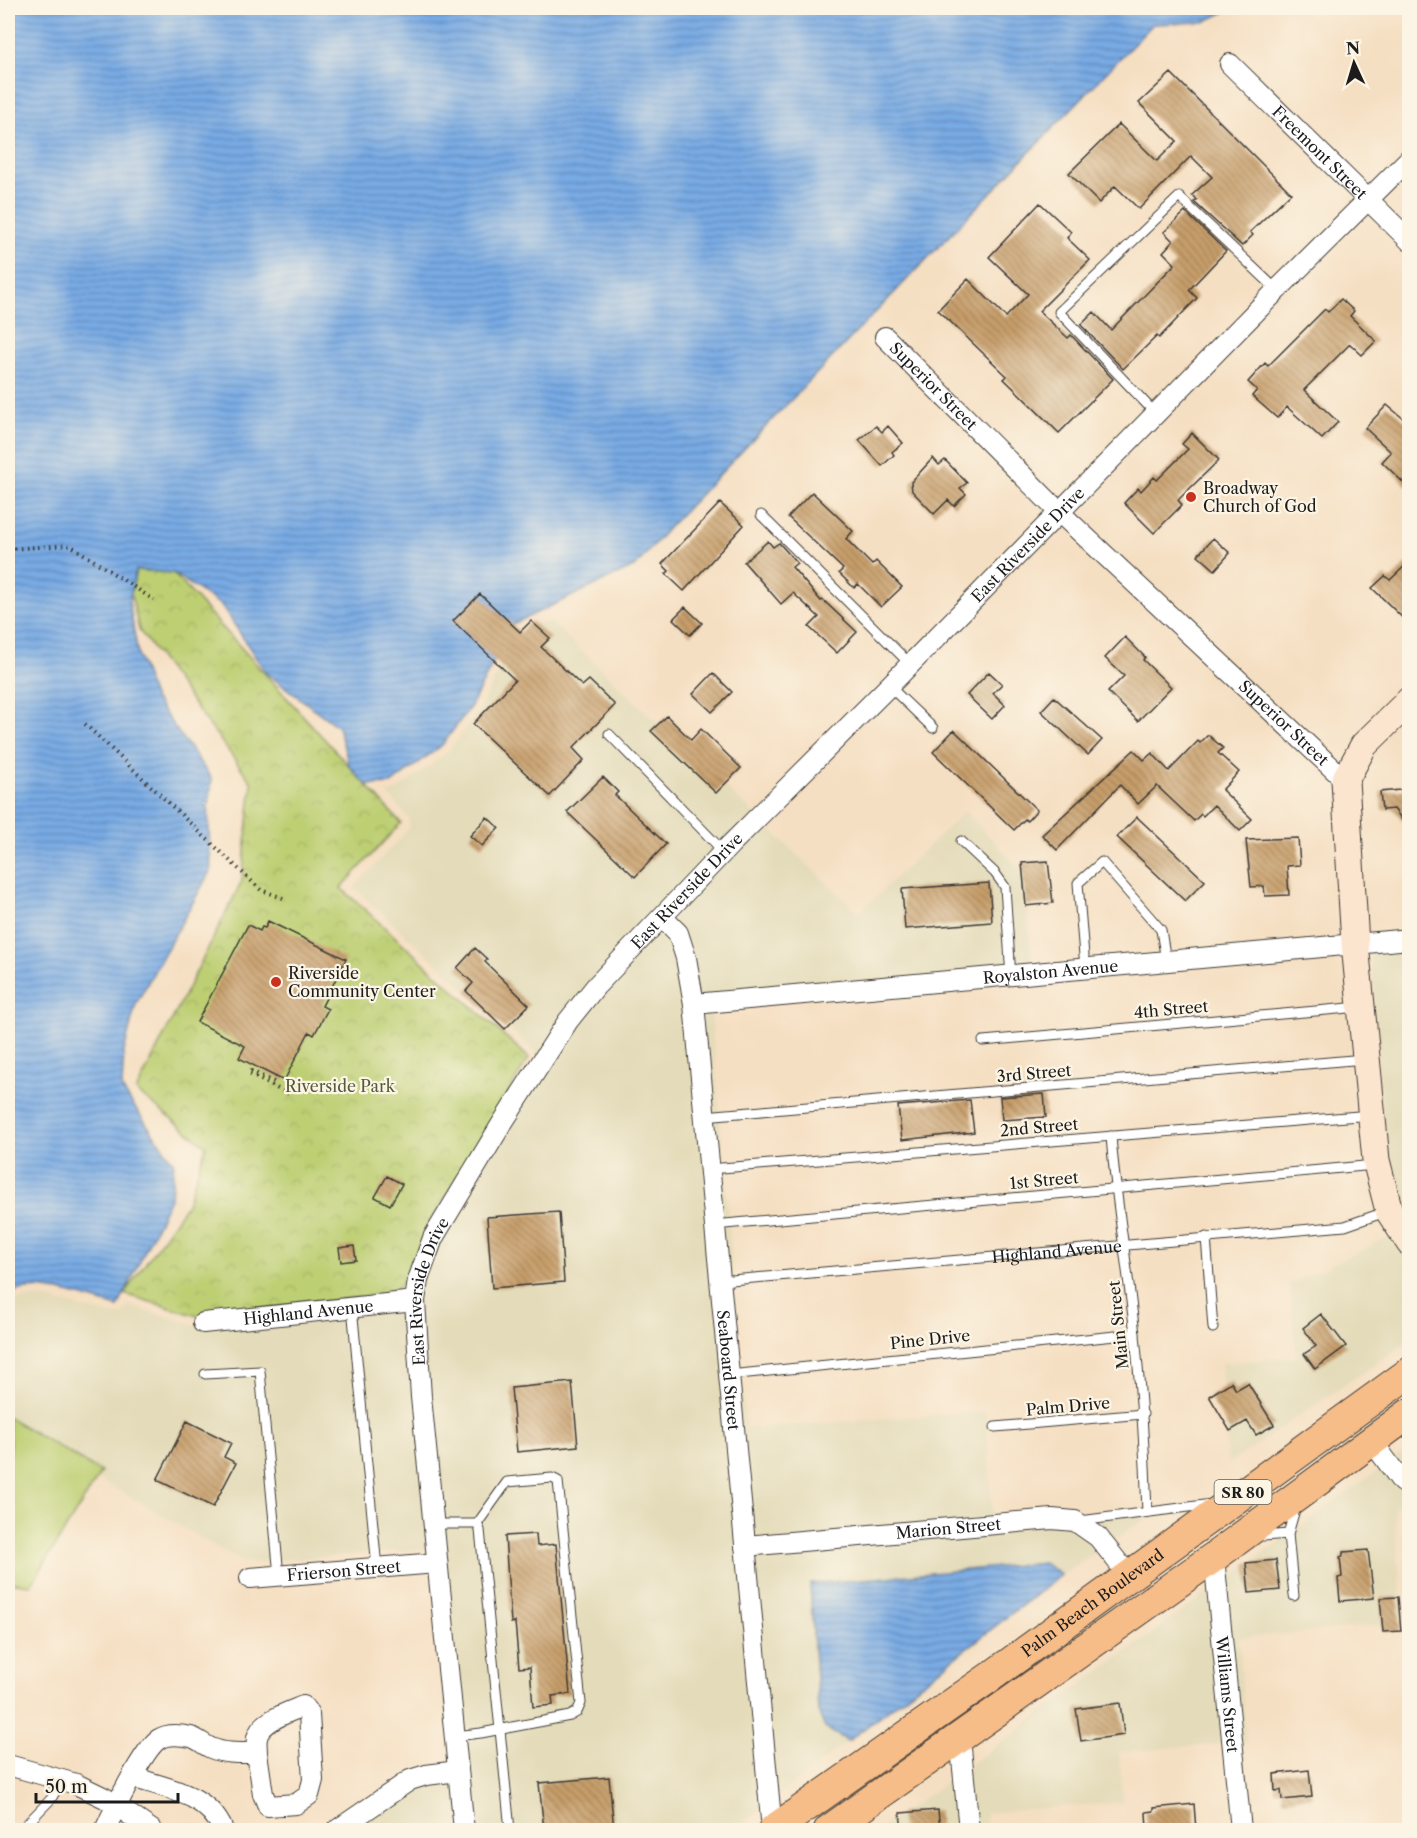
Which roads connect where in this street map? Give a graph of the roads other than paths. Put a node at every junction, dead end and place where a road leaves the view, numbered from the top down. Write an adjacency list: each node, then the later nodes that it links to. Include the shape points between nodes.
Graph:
1 (1230, 64): 3 (street, Freemont Street)
2 (1410, 158): 3 (street, East Riverside Drive)
3 (1368, 200): 4 (street, Freemont Street); 5 (street, East Riverside Drive)
4 (1410, 241)
5 (1277, 290): 7 (street, East Riverside Drive); 7 (lane, via 1179,197 1059,312)
6 (885, 338): 8 (street, Superior Street)
7 (1156, 414): 8 (street, East Riverside Drive)
8 (1059, 512): 10 (street, East Riverside Drive); 15 (street, Superior Street)
9 (761, 516): 10 (lane)
10 (910, 664): 11 (street, East Riverside Drive)
11 (889, 686): 13 (lane); 17 (street, East Riverside Drive)
12 (1410, 700): 15 (street, via 1364,745)
13 (933, 728)
14 (609, 735): 17 (lane)
15 (1345, 780): 20 (street)
16 (961, 841): 23 (lane, via 1005,887)
17 (724, 852): 18 (street, East Riverside Drive)
18 (663, 918): 24 (street, Seaboard Street, via 678,933); 40 (street, East Riverside Drive, via 596,986 535,1071 433,1238)
19 (1410, 939): 20 (street, Royalston Avenue)
20 (1355, 944): 21 (street, Royalston Avenue); 25 (street)
21 (1166, 961): 22 (street, Royalston Avenue); 22 (lane, via 1161,930 1102,862 1078,883)
22 (1085, 968): 23 (street, Royalston Avenue)
23 (1011, 976): 24 (street, Royalston Avenue)
24 (694, 1004): 29 (street, Seaboard Street)
25 (1362, 1007): 26 (lane, 4th Street); 27 (street)
26 (983, 1041)
27 (1366, 1059): 28 (street); 29 (lane, 3rd Street)
28 (1371, 1115): 30 (lane, 2nd Street); 31 (street)
29 (704, 1116): 32 (street, Seaboard Street)
30 (1111, 1136): 32 (lane, 2nd Street); 33 (lane, Main Street)
31 (1377, 1165): 33 (lane, 1st Street); 34 (street)
32 (709, 1168): 35 (street, Seaboard Street)
33 (1114, 1189): 35 (lane, 1st Street); 38 (lane, Main Street)
34 (1389, 1211): 36 (lane, Highland Avenue, via 1345,1226); 37 (street)
35 (714, 1225): 39 (street, Seaboard Street)
36 (1206, 1237): 38 (lane, Highland Avenue); 43 (lane)
37 (1410, 1243)
38 (1124, 1245): 39 (lane, Highland Avenue); 44 (lane, Main Street)
39 (720, 1281): 47 (street, Seaboard Street)
40 (415, 1301): 41 (street, Highland Avenue); 57 (street, East Riverside Drive)
41 (352, 1307): 42 (street, Highland Avenue); 64 (lane)
42 (203, 1323)
43 (1213, 1328)
44 (1135, 1334): 47 (lane, Pine Drive); 49 (lane, Main Street)
45 (1410, 1372): 54 (main road, Palm Beach Boulevard / SR 80)
46 (205, 1374): 65 (lane, via 260,1371)
47 (729, 1375): 61 (street, Seaboard Street)
48 (1410, 1413): 51 (main road, Palm Beach Boulevard / SR 80)
49 (1143, 1414): 50 (lane, Palm Drive); 55 (lane, Main Street)
50 (995, 1427)
51 (1372, 1441): 52 (street, via 1402,1482); 53 (main road, Palm Beach Boulevard / SR 80)
52 (1410, 1486)
53 (1297, 1496): 59 (main road, Palm Beach Boulevard / SR 80); 60 (lane)
54 (1228, 1502): 55 (lane); 66 (main road, Palm Beach Boulevard / SR 80)
55 (1148, 1512): 56 (lane)
56 (1075, 1521): 61 (street, Marion Street, via 1052,1519); 66 (street, via 1098,1537)
57 (434, 1524): 58 (lane); 63 (street, East Riverside Drive)
58 (477, 1524): 70 (lane); 70 (lane, via 507,1482 552,1478 558,1481 581,1702 577,1712 570,1716)
59 (1253, 1528): 60 (lane, via 1264,1536); 62 (main road, Palm Beach Boulevard / SR 80)
60 (1288, 1534): 68 (lane)
61 (745, 1546): 86 (street, Seaboard Street)
62 (1214, 1557): 72 (main road, Palm Beach Boulevard / SR 80); 89 (street, Williams Street)
63 (437, 1563): 64 (street, Frierson Street); 71 (street, East Riverside Drive)
64 (377, 1568): 65 (street, Frierson Street)
65 (279, 1576): 67 (street, Frierson Street)
66 (1129, 1576): 69 (main road, Palm Beach Boulevard / SR 80)
67 (250, 1578)
68 (1294, 1596)
69 (993, 1675): 72 (main road, via 961,1721); 86 (main road, Palm Beach Boulevard / SR 80)
70 (500, 1729): 71 (lane); 85 (lane)
71 (455, 1736): 75 (street, East Riverside Drive)
72 (960, 1738): 87 (main road, Palm Beach Boulevard / SR 80); 88 (street)
73 (257, 1753): 73 (street, via 268,1806 296,1804 309,1795 313,1780 309,1714 303,1706 261,1729 256,1737); 76 (street, via 227,1753 176,1734 159,1738)
74 (8, 1766): 77 (street)
75 (458, 1771): 83 (street, via 410,1780); 84 (street, East Riverside Drive)
76 (132, 1777): 78 (street); 82 (street, via 199,1800 217,1816)
77 (62, 1780): 78 (street); 79 (lane, via 51,1799)
78 (116, 1806): 80 (street); 81 (street)
79 (21, 1830)
80 (105, 1830)
81 (152, 1830)
82 (224, 1830)
83 (337, 1830)
84 (464, 1830)
85 (510, 1830)
86 (772, 1830)
87 (830, 1830)
88 (969, 1830)
89 (1241, 1830)

